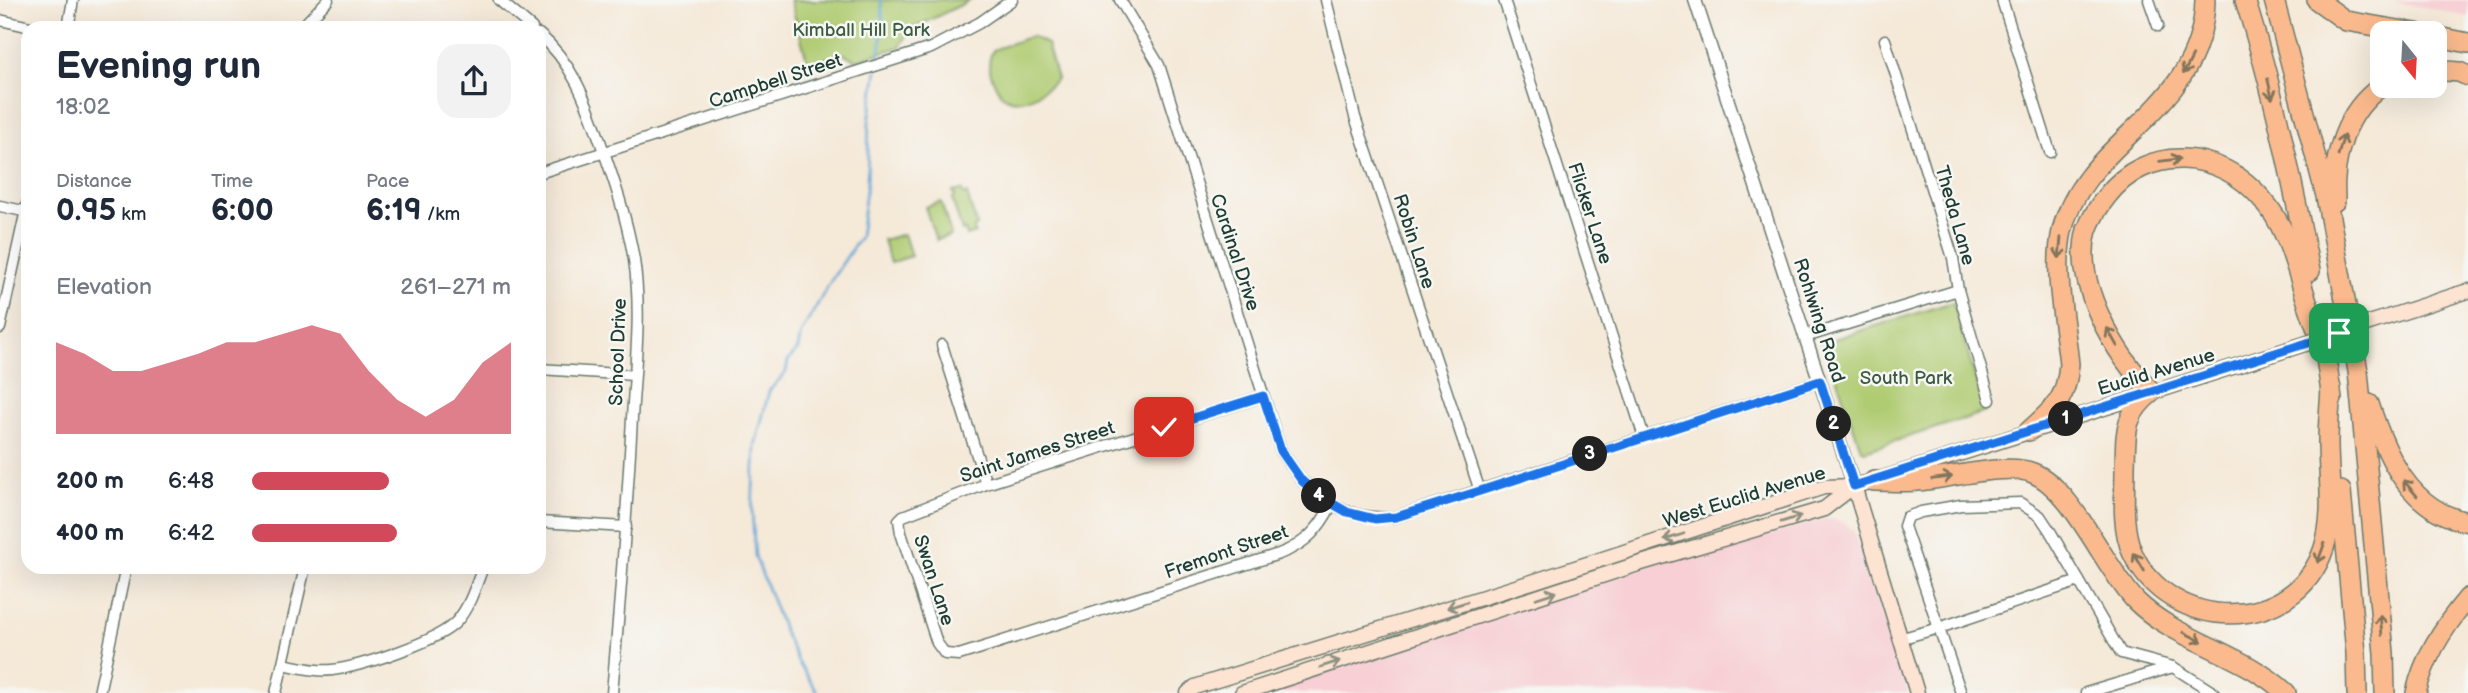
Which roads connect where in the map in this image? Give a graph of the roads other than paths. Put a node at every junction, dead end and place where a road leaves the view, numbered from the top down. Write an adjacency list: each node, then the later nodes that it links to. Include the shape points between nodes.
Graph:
1 (74, 0): 16 (street)
2 (328, 0): 17 (street)
3 (499, 0): 18 (street)
4 (1012, 0): 29 (street, Campbell Street, via 931,48)
5 (1120, 0): 48 (street, Cardinal Drive, via 1159,65)
6 (1326, 0): 55 (street, Robin Lane, via 1355,117)
7 (1504, 0): 51 (street, Flicker Lane)
8 (1695, 0): 39 (street, Rohlwing Road)
9 (2002, 0): 30 (street)
10 (2149, 0): 21 (street)
11 (2205, 0): 50 (highway, one-way to 50, via 2201,38 2179,80 2073,201 2062,229 2059,262 2068,378 2056,405)
12 (2245, 0): 41 (highway, one-way to 41, via 2298,209)
13 (2274, 0): 35 (highway)
14 (2317, 0): 20 (highway, via 2346,21)
15 (0, 20): 19 (street)
16 (70, 21)
17 (309, 21)
18 (524, 21)
19 (21, 25)
20 (2370, 25)
21 (2158, 26)
22 (2447, 39): 25 (highway)
23 (1885, 40): 36 (street, Theda Lane, via 1953,258)
24 (546, 42): 29 (street, School Drive, via 586,100)
25 (2468, 43)
26 (2447, 71): 27 (highway)
27 (2468, 76)
28 (2370, 95): 35 (highway, one-way to 28, via 2334,186 2342,138)
29 (604, 151): 31 (street, Campbell Street); 44 (street, School Drive, via 634,261 638,305)
30 (2050, 152)
31 (546, 171)
32 (0, 206): 33 (street)
33 (21, 208)
34 (21, 235): 38 (street)
35 (2339, 261): 43 (highway)
36 (1958, 290): 39 (street); 49 (street, Theda Lane)
37 (2468, 291): 47 (main road, Euclid Avenue, bridge)
38 (0, 328)
39 (1805, 337): 45 (street, Rohlwing Road)
40 (942, 345): 53 (street)
41 (2325, 351): 46 (highway); 47 (highway, one-way to 41, via 2127,363 2091,296 2084,252 2088,229 2102,202 2126,177 2150,163 2207,162 2237,175 2262,198 2289,243)
42 (546, 369): 44 (street)
43 (2358, 371): 59 (highway, one-way to 43, via 2427,505 2404,481 2376,426); 82 (highway, one-way to 43)
44 (634, 375): 60 (street, School Drive)
45 (1820, 381): 51 (street); 54 (street, Rohlwing Road)
46 (2331, 388): 47 (highway, one-way to 47, via 2329,525 2316,565 2308,578 2281,599 2256,610 2224,614 2194,610 2167,595 2142,569 2130,545 2124,513 2126,428 2131,413); 81 (highway)
47 (2152, 392): 50 (main road, Euclid Avenue)
48 (1263, 396): 53 (street, Saint James Street); 56 (street, Cardinal Drive, via 1281,451 1302,481)
49 (1990, 400)
50 (2029, 431): 52 (main road, Euclid Avenue)
51 (1644, 436): 55 (street)
52 (1874, 481): 54 (main road, Euclid Avenue); 80 (highway, one-way to 80, via 1917,481 2009,469 2033,472 2061,494 2144,608 2258,672)
53 (986, 484): 57 (street, Saint James Street)
54 (1854, 486): 67 (main road, Rohlwing Road); 74 (main road, West Euclid Avenue, one-way to 74, via 1824,487 1204,684); 75 (main road, West Euclid Avenue, one-way to 54, via 1638,564 1824,509)
55 (1480, 491): 56 (street, via 1375,519)
56 (1332, 504): 68 (street, Fremont Street, via 1315,532 1289,551 959,655)
57 (903, 516): 68 (street, Swan Lane, via 899,520 901,533 937,643)
58 (546, 522): 60 (street)
59 (2468, 522)
60 (626, 527): 73 (street, School Drive)
61 (124, 574): 71 (street)
62 (303, 574): 69 (street)
63 (480, 574): 69 (street, via 459,619 427,641 331,670)
64 (2079, 581): 66 (street); 66 (street, via 2040,516 2020,503 1921,512 1907,517 1904,526); 70 (street, via 2121,653)
65 (2468, 598): 83 (highway, via 2441,633 2420,672)
66 (1939, 628): 67 (street); 77 (street)
67 (1899, 639): 76 (main road, Rohlwing Road)
68 (946, 653)
69 (283, 664): 72 (street)
70 (2173, 667): 78 (street); 79 (street)
71 (99, 693)
72 (276, 693)
73 (612, 693)
74 (1188, 693)
75 (1242, 693)
76 (1917, 693)
77 (1961, 693)
78 (2086, 693)
79 (2214, 693)
80 (2286, 693)
81 (2357, 693)
82 (2385, 693)
83 (2416, 693)

